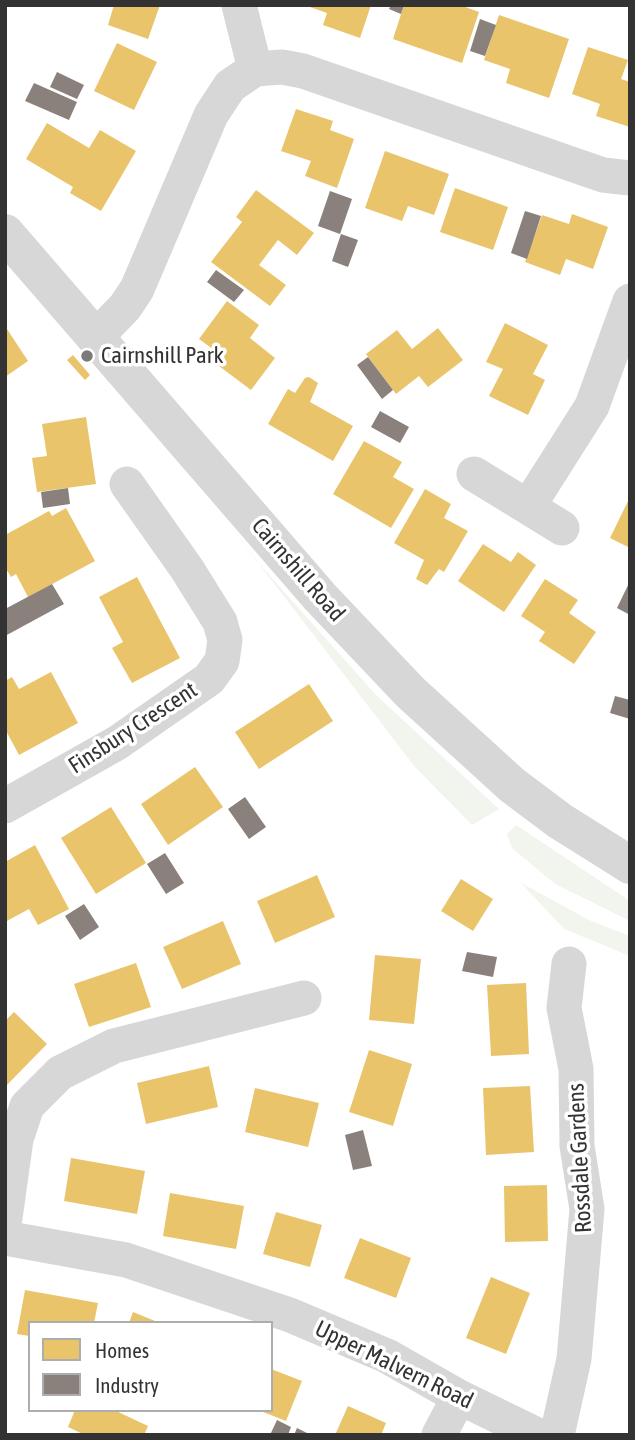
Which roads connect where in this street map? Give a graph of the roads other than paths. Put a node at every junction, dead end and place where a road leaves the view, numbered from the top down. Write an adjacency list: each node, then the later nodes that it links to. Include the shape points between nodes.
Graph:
1 (239, 5): 2 (street)
2 (255, 69): 3 (street, via 282,66 303,71 603,175); 6 (street, via 230,86 211,115 137,289)
3 (630, 178)
4 (5, 233): 6 (street, Cairnshill Road)
5 (630, 301): 9 (street, via 592,406)
6 (96, 337): 12 (street, Cairnshill Road, via 320,597 410,692 512,785)
7 (474, 474): 9 (street)
8 (127, 484): 11 (street, Finsbury Crescent, via 220,622 225,640 222,661 209,679 117,743)
9 (528, 507): 10 (street)
10 (562, 528)
11 (5, 806)
12 (630, 865)
13 (569, 964): 20 (street, Rossdale Gardens, via 564,1008 576,1069 577,1146 587,1209 574,1359)
14 (304, 998): 15 (street, via 114,1046 60,1073 27,1106 16,1139)
15 (5, 1218)
16 (5, 1238): 17 (street, Upper Malvern Road, via 126,1260 290,1315 387,1356)
17 (459, 1397): 18 (street); 19 (street, Upper Malvern Road)
18 (439, 1435)
19 (537, 1435)
20 (556, 1435)

